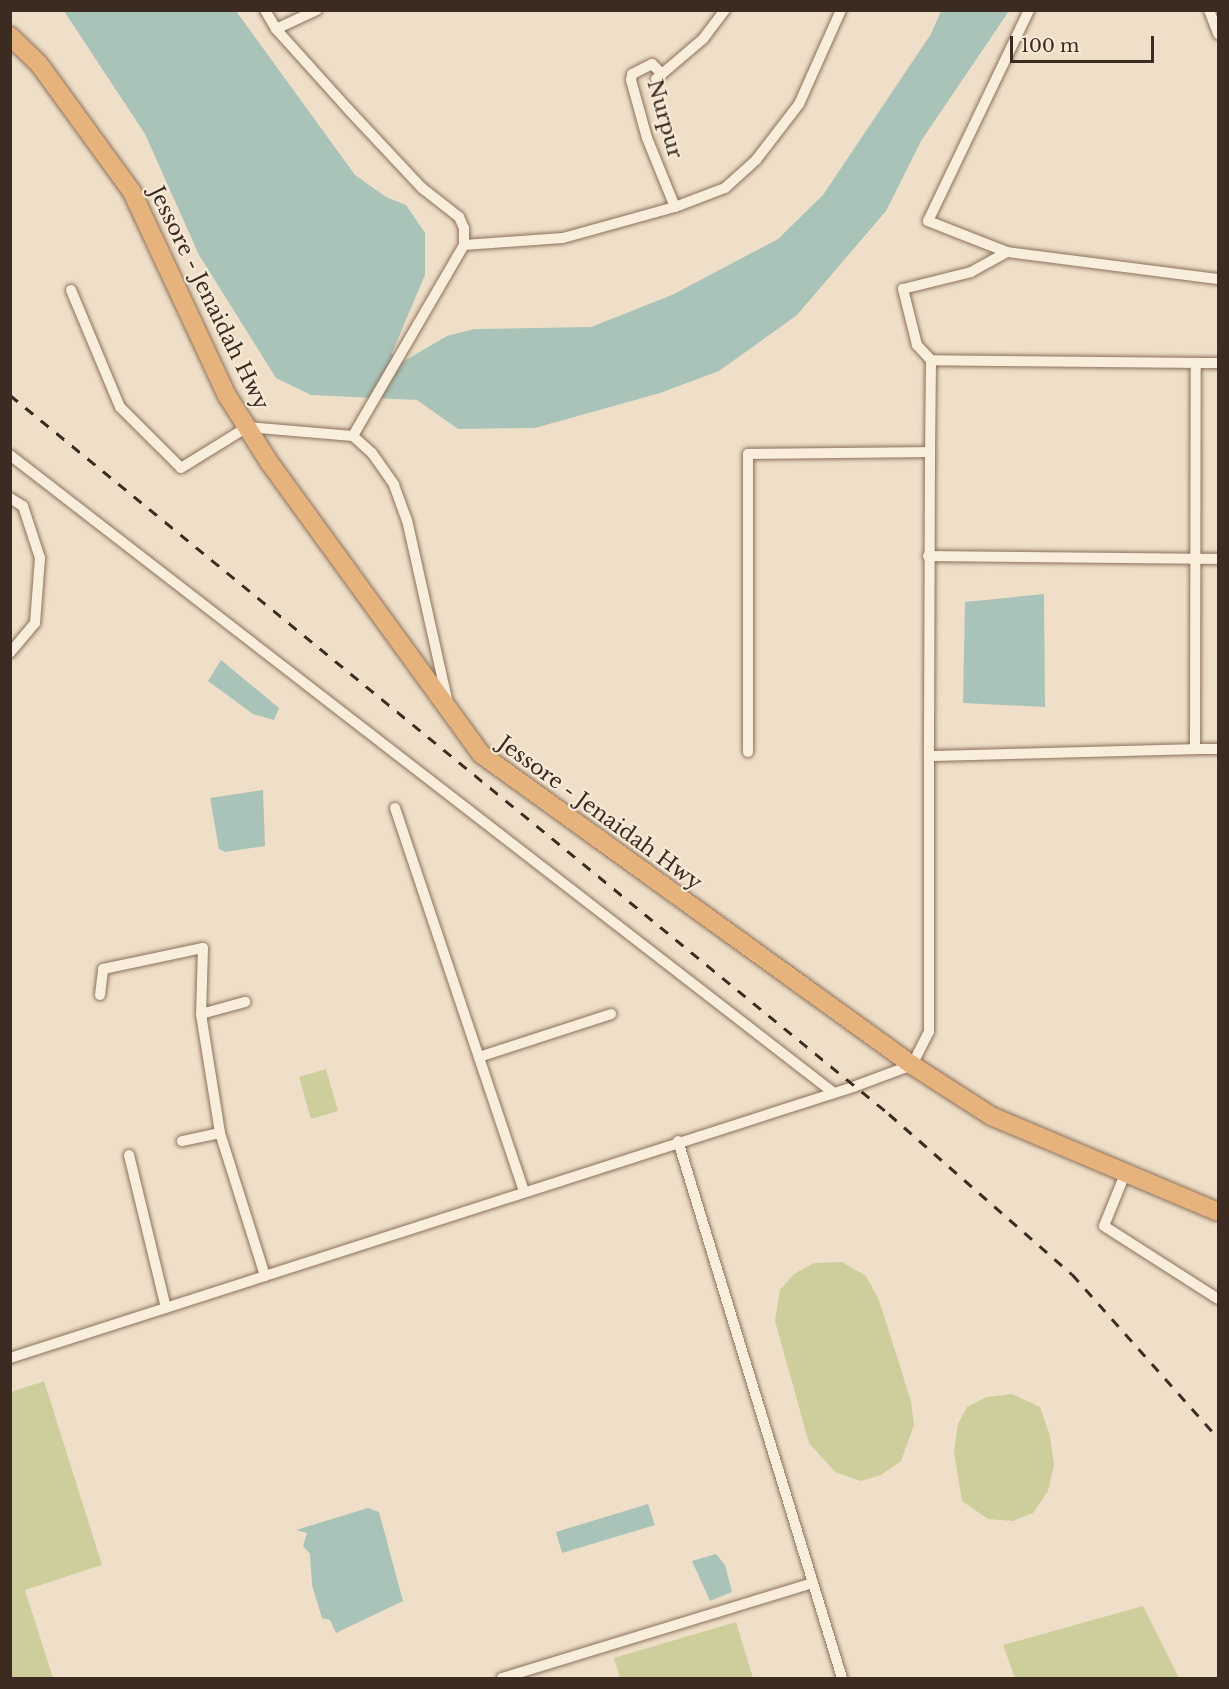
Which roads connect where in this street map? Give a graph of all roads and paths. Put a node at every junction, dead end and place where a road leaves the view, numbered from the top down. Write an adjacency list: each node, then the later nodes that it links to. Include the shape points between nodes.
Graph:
1 (265, 10): 7 (street)
2 (317, 10): 7 (street)
3 (725, 10): 10 (street, Nurpur, via 703,39 659,77 652,64 632,74 647,138)
4 (841, 10): 10 (street, via 799,104 756,160 725,188)
5 (1029, 10): 12 (street, via 928,221)
6 (1209, 10): 8 (street)
7 (276, 29): 11 (street, via 422,188 459,218 464,228)
8 (1218, 34)
9 (10, 36): 18 (highway, Jessore - Jenaidah Hwy, via 39,64 132,192 226,394)
10 (675, 207): 11 (street, via 563,238)
11 (464, 245): 19 (street)
12 (1007, 252): 13 (street); 15 (street, via 971,272 903,289 917,345)
13 (1218, 279)
14 (71, 290): 18 (street, via 120,407 181,468)
15 (931, 360): 16 (street); 20 (street)
16 (1196, 363): 17 (street); 25 (street)
17 (1218, 363)
18 (247, 427): 19 (street); 27 (highway, Jessore - Jenaidah Hwy)
19 (353, 436): 27 (street, via 385,470 407,520)
20 (930, 452): 23 (street); 30 (street, via 748,454)
21 (10, 454): 39 (street)
22 (10, 498): 26 (street, via 23,506 40,558 35,623)
23 (928, 556): 25 (street); 31 (street)
24 (1218, 559): 25 (street)
25 (1194, 560): 28 (street)
26 (10, 653)
27 (452, 718): 38 (highway, Jessore - Jenaidah Hwy, via 481,754 507,776)
28 (1195, 749): 29 (street); 31 (street)
29 (1218, 749)
30 (748, 752)
31 (928, 756): 38 (street, via 929,1032)
32 (395, 808): 37 (street)
33 (100, 995): 35 (street, via 103,969 203,948)
34 (245, 1002): 35 (street)
35 (201, 1014): 40 (street)
36 (611, 1014): 37 (street)
37 (479, 1057): 45 (street)
38 (912, 1065): 39 (street); 44 (highway, Jessore - Jenaidah Hwy, via 991,1116)
39 (834, 1093): 42 (street)
40 (220, 1133): 41 (street); 47 (street)
41 (182, 1141)
42 (678, 1141): 45 (street); 51 (street)
43 (129, 1155): 49 (street)
44 (1125, 1174): 46 (highway, Jessore - Jenaidah Hwy); 48 (street, via 1104,1226)
45 (524, 1191): 47 (street)
46 (1218, 1212)
47 (265, 1276): 49 (street)
48 (1218, 1299)
49 (166, 1308): 50 (street)
50 (10, 1358)
51 (813, 1583): 52 (street); 54 (street)
52 (533, 1674): 53 (street)
53 (502, 1678)
54 (842, 1678)

